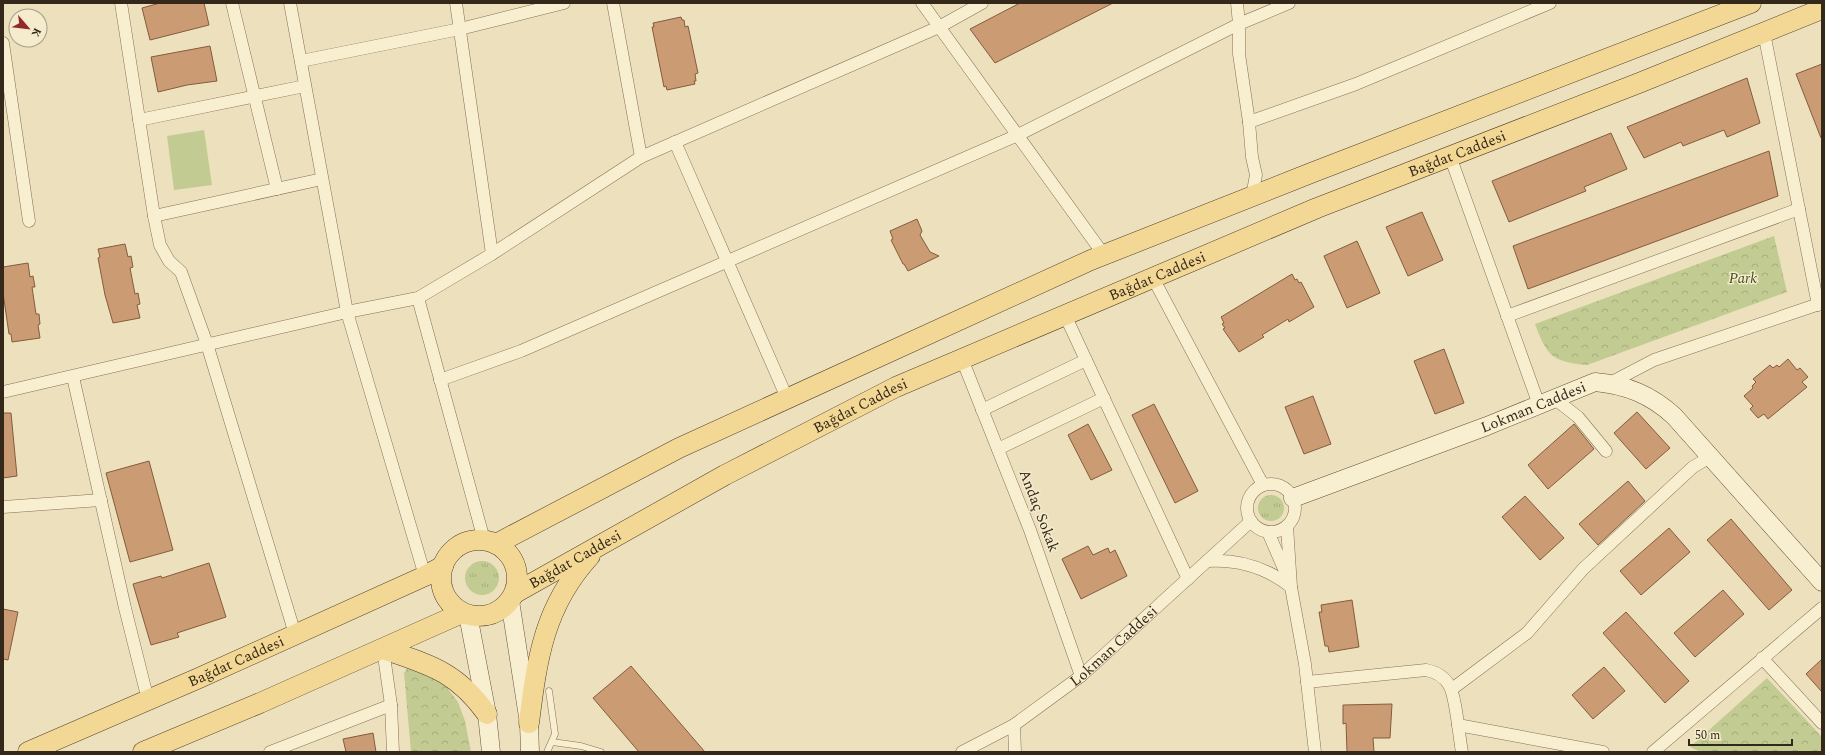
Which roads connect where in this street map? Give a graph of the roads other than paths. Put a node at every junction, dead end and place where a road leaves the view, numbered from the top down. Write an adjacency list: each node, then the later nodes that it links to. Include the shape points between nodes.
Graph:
1 (121, 3): 22 (street)
2 (232, 3): 21 (street)
3 (290, 3): 19 (street)
4 (456, 3): 16 (street)
5 (564, 3): 16 (street)
6 (613, 3): 27 (street)
7 (922, 3): 15 (street)
8 (982, 3): 15 (street)
9 (1237, 3): 14 (street)
10 (1289, 3): 14 (street)
11 (1550, 3): 23 (street, via 1356,84)
12 (1751, 3): 30 (main road)
13 (1822, 9): 17 (main road, Bağdat Caddesi)
14 (1239, 24): 23 (street, via 1239,54); 24 (street)
15 (939, 27): 24 (street); 25 (street)
16 (460, 30): 19 (street); 34 (street)
17 (1764, 33): 26 (main road, Bağdat Caddesi); 31 (street)
18 (3, 43): 33 (street)
19 (301, 61): 20 (street)
20 (305, 86): 21 (street); 28 (street)
21 (254, 96): 22 (street); 29 (street)
22 (139, 120): 32 (street)
23 (1249, 122): 30 (street, via 1256,175)
24 (1018, 135): 35 (street); 36 (street)
25 (675, 142): 27 (street); 36 (street)
26 (1450, 156): 37 (main road, Bağdat Caddesi, via 1317,208); 42 (street)
27 (641, 157): 34 (street)
28 (322, 179): 29 (street); 40 (street)
29 (277, 189): 32 (street)
30 (1252, 196): 35 (main road)
31 (1799, 210): 39 (street); 42 (street)
32 (154, 216): 43 (street, via 160,245 169,261 181,272)
33 (28, 221)
34 (492, 254): 38 (street)
35 (1104, 255): 50 (main road)
36 (727, 262): 47 (street, via 521,351); 50 (street)
37 (1153, 278): 41 (main road, Bağdat Caddesi); 57 (street)
38 (418, 298): 40 (street); 47 (street)
39 (1820, 304): 48 (street, via 1654,360)
40 (347, 312): 43 (street); 68 (street)
41 (1065, 315): 44 (main road, Bağdat Caddesi); 45 (street)
42 (1507, 316): 52 (street)
43 (207, 344): 46 (street); 75 (street)
44 (962, 359): 53 (street, Andaç Sokak); 65 (main road, Bağdat Caddesi, via 896,387 810,430)
45 (1086, 360): 51 (street); 53 (street)
46 (74, 377): 49 (street); 59 (street)
47 (440, 380): 64 (street)
48 (1610, 383): 52 (street, Lokman Caddesi, via 1596,382); 56 (street, Lokman Caddesi, via 1638,391 1663,406)
49 (3, 392)
50 (787, 398): 64 (main road, via 679,448)
51 (1104, 398): 54 (street); 69 (street)
52 (1547, 402): 55 (street, via 1578,417); 58 (street, Lokman Caddesi)
53 (982, 410): 54 (street, Andaç Sokak)
54 (998, 449): 78 (street, Andaç Sokak, via 1030,530)
55 (1606, 451)
56 (1710, 457): 70 (street, Lokman Caddesi); 80 (street, via 1694,467 1583,569 1527,633)
57 (1263, 485): 58 (street, via 1281,486 1287,489); 61 (street, via 1255,490 1248,501 1248,515)
58 (1293, 498): 62 (street, via 1295,514)
59 (101, 500): 60 (street); 82 (street)
60 (3, 507)
61 (1251, 521): 63 (street); 66 (street, Lokman Caddesi)
62 (1287, 526): 63 (street, via 1282,530); 71 (street)
63 (1268, 532): 71 (street)
64 (490, 542): 67 (main road, via 471,541 459,546 449,554); 72 (main road, via 504,549 515,565 517,584)
65 (603, 543): 72 (main road, Bağdat Caddesi); 85 (main road, via 570,579 547,624 538,658)
66 (1207, 561): 69 (street, Lokman Caddesi); 71 (street, via 1248,564 1271,573)
67 (443, 566): 68 (main road, Bağdat Caddesi); 74 (main road, via 442,588 446,598)
68 (425, 576): 75 (main road, Bağdat Caddesi)
69 (1188, 579): 78 (street, Lokman Caddesi)
70 (1822, 582)
71 (1291, 586): 79 (street)
72 (512, 597): 74 (main road, via 496,613 477,617); 85 (street)
73 (1822, 608): 77 (street)
74 (465, 614): 76 (main road); 84 (street)
75 (295, 634): 82 (main road, Bağdat Caddesi)
76 (382, 650): 83 (street); 84 (main road, via 416,660 445,673 468,691); 91 (main road)
77 (1762, 658): 86 (street); 103 (street)
78 (1081, 676): 87 (street, Lokman Caddesi)
79 (1307, 682): 80 (street, via 1426,670 1441,676); 100 (street)
80 (1452, 689): 88 (street)
81 (549, 691): 89 (lane, via 555,728)
82 (148, 700): 90 (main road, Bağdat Caddesi)
83 (391, 705): 92 (street); 93 (street)
84 (486, 714): 94 (street)
85 (528, 723): 95 (street)
86 (1822, 723)
87 (1014, 725): 98 (street, Lokman Caddesi); 99 (street)
88 (1458, 725): 101 (street); 102 (street)
89 (552, 742): 96 (lane); 97 (lane)
90 (28, 752)
91 (143, 752)
92 (270, 752)
93 (394, 752)
94 (491, 752)
95 (530, 752)
96 (547, 752)
97 (601, 752)
98 (962, 752)
99 (1015, 752)
100 (1315, 752)
101 (1462, 752)
102 (1604, 752)
103 (1653, 752)

